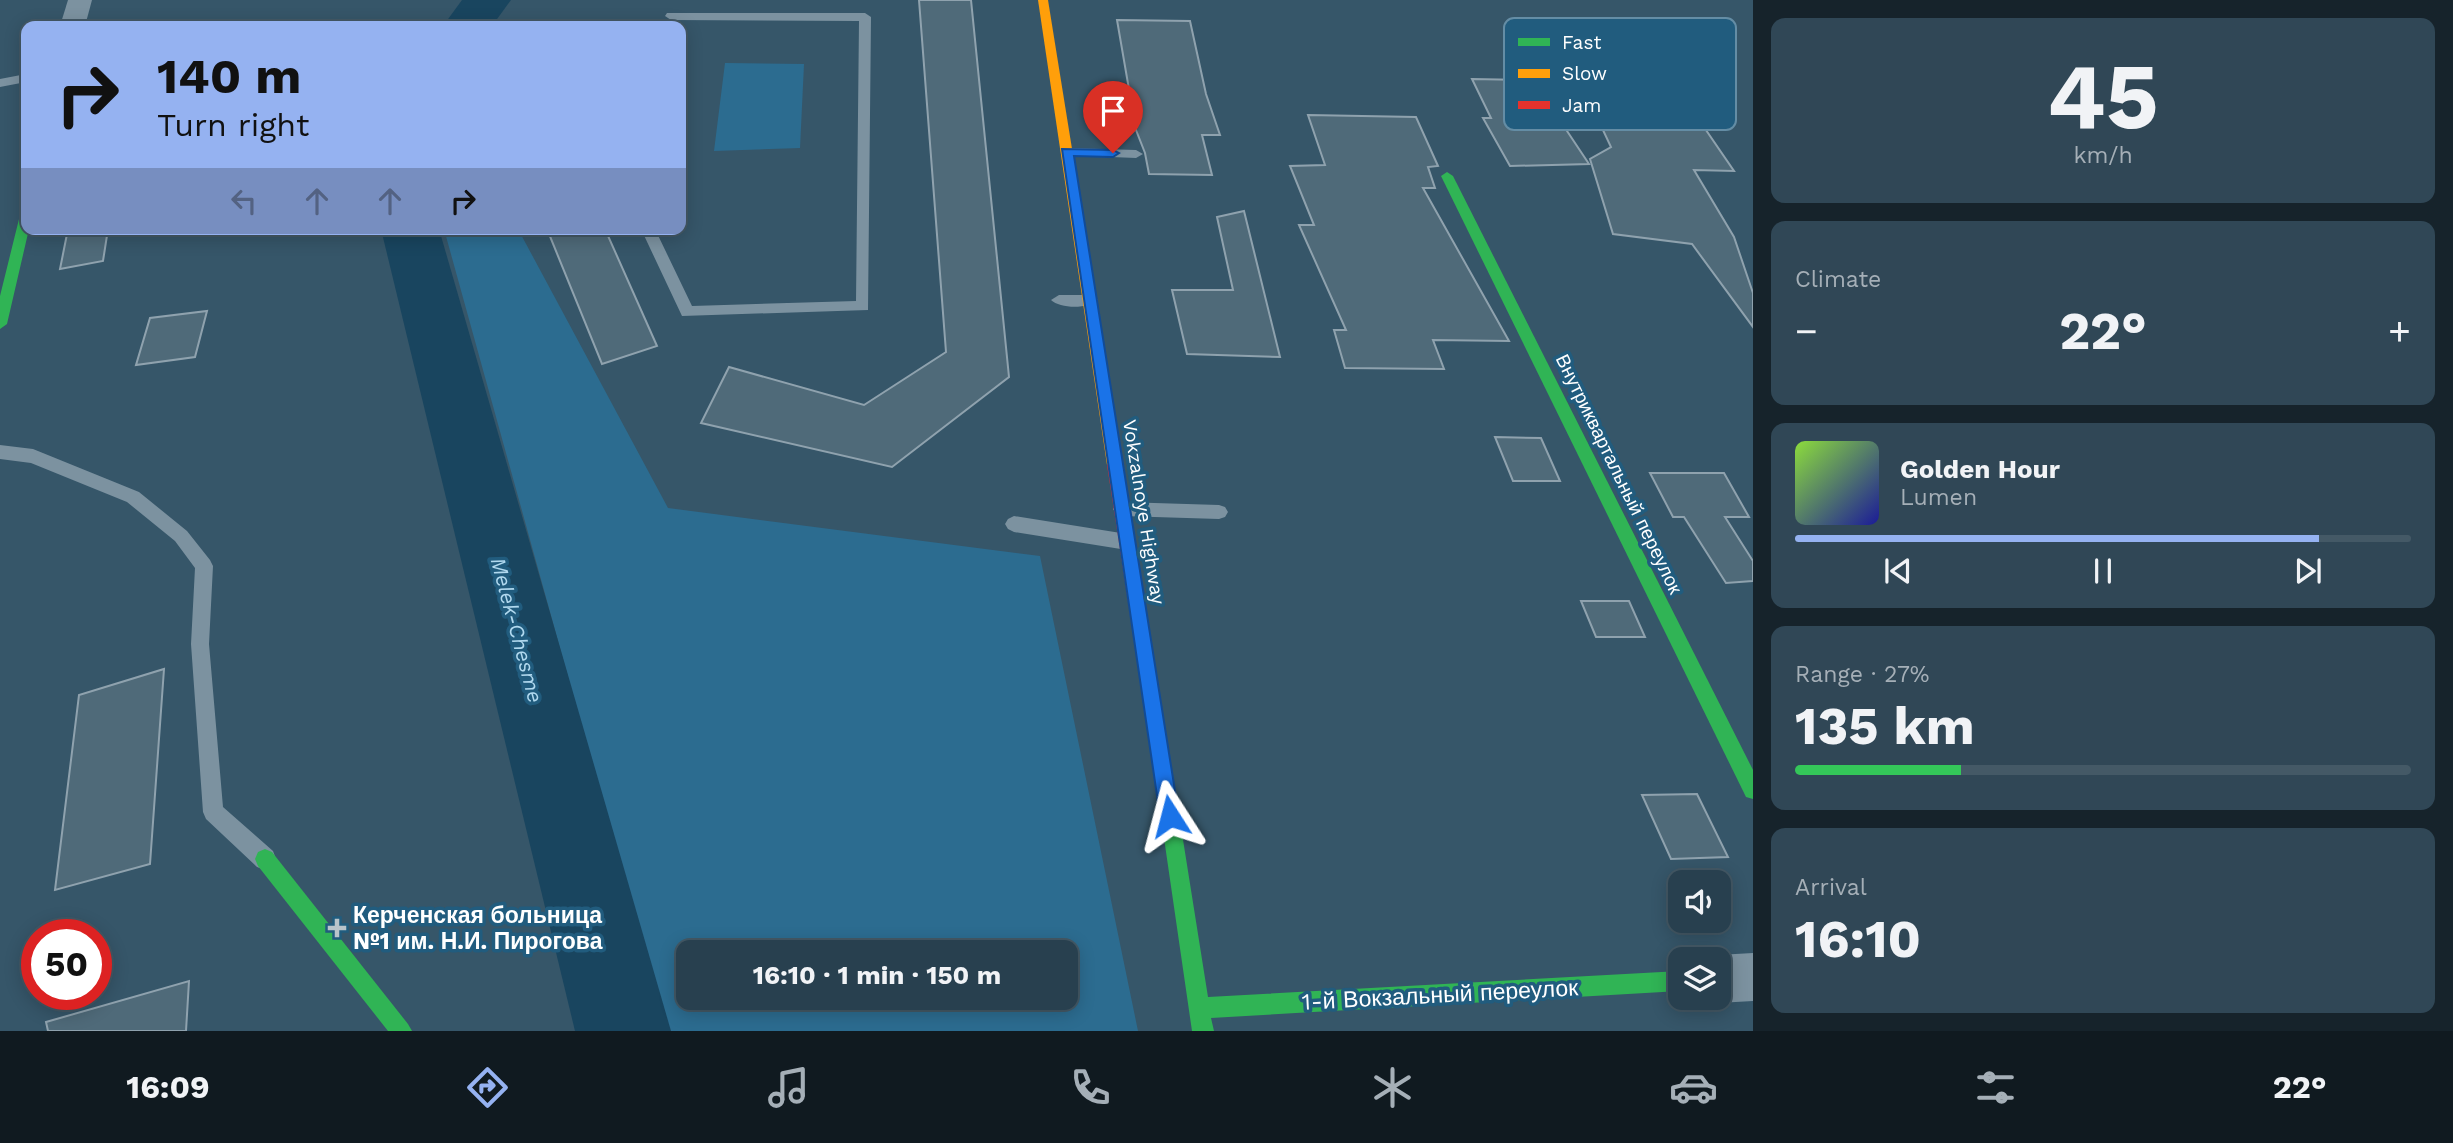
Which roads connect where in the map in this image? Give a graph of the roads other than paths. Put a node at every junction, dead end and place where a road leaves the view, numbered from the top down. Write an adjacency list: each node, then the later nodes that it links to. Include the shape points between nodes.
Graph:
1 (80, 0): 4 (street)
2 (678, 0): 5 (lane)
3 (1043, 0): 8 (street, Vokzalnoye Highway)
4 (74, 21)
5 (669, 21): 12 (lane, via 865,17 863,306 687,312)
6 (21, 79): 7 (lane)
7 (0, 83)
8 (1067, 152): 9 (lane); 14 (street, Vokzalnoye Highway)
9 (1136, 154)
10 (1447, 176): 21 (street, Внутриквартальный переулок)
11 (21, 235): 15 (street)
12 (651, 235)
13 (1059, 300): 14 (lane)
14 (1090, 300): 17 (street, Vokzalnoye Highway)
15 (0, 324)
16 (0, 452): 22 (lane, via 33,456 133,497 181,536 204,566 200,644 213,812)
17 (1122, 509): 18 (lane); 20 (street, Vokzalnoye Highway)
18 (1219, 512)
19 (1014, 524): 20 (lane)
20 (1127, 542): 26 (street, Vokzalnoye Highway)
21 (1753, 790)
22 (265, 859): 27 (street)
23 (1753, 977): 24 (street)
24 (1731, 978)
25 (1668, 982): 26 (street, 1-й Вокзальный переулок)
26 (1199, 1008): 28 (street, Vokzalnoye Highway)
27 (401, 1031)
28 (1203, 1031)

